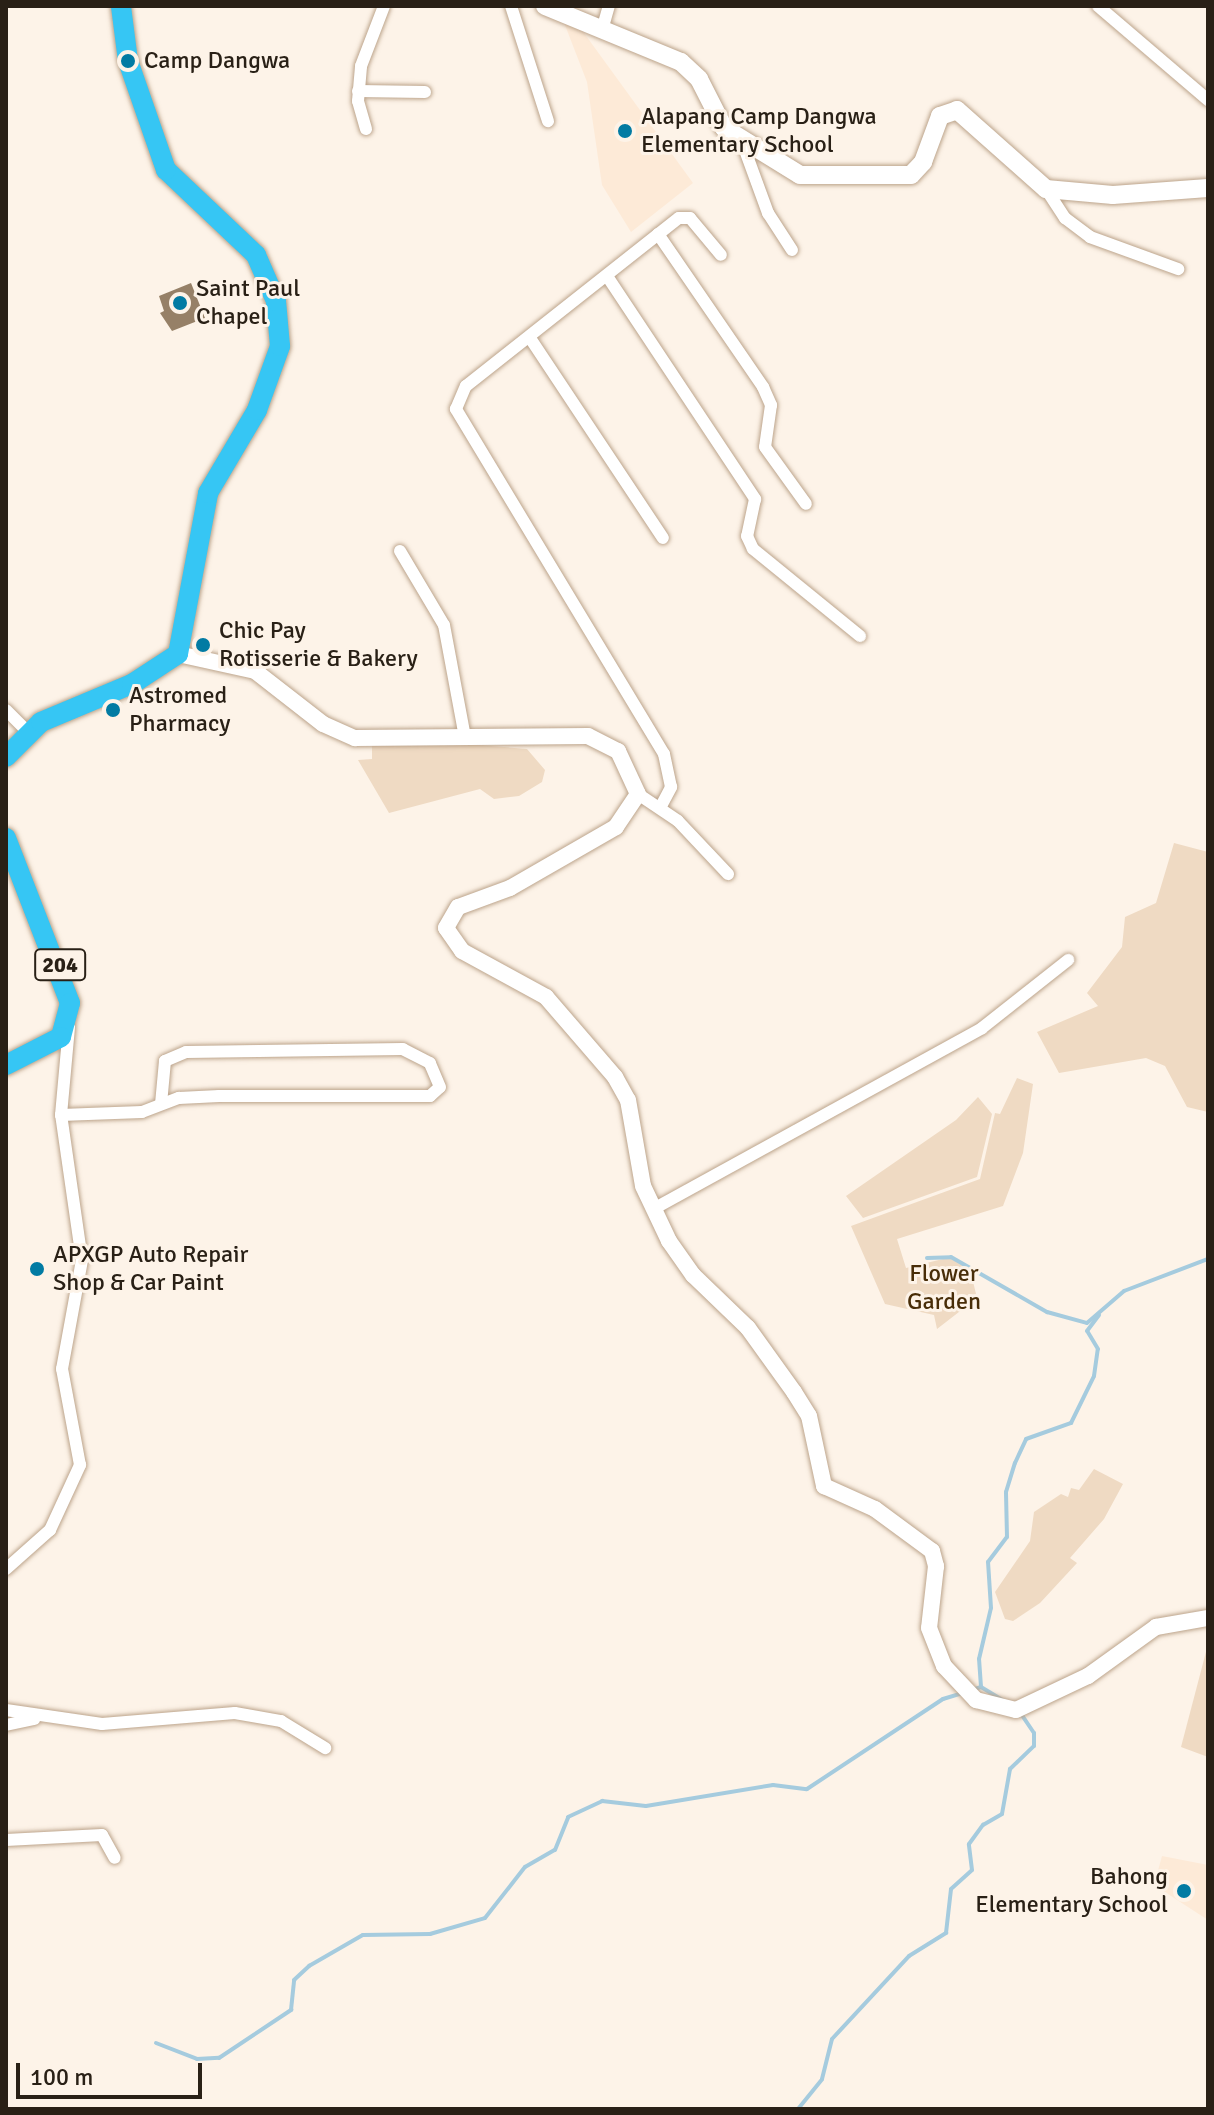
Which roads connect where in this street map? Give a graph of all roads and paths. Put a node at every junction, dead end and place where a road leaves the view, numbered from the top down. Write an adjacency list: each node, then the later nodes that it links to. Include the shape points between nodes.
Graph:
1 (121, 6): 26 (highway, via 128,61 166,170 256,255 281,320 273,373 203,507 192,607)
2 (384, 6): 8 (street, via 366,41)
3 (511, 6): 11 (street)
4 (545, 6): 7 (main road)
5 (609, 6): 7 (street)
6 (1098, 6): 10 (street)
7 (602, 30): 13 (main road, via 681,62 699,79 717,120)
8 (358, 91): 9 (street); 12 (street)
9 (425, 92)
10 (1208, 100)
11 (548, 121)
12 (366, 129)
13 (742, 142): 15 (main road, via 800,175 896,178 921,167 936,121 957,110); 17 (street, via 768,213)
14 (1208, 188): 15 (main road, via 1113,195)
15 (1046, 189): 19 (street, via 1065,218 1090,237)
16 (658, 234): 18 (street, via 686,216); 20 (street); 22 (street, via 763,387 771,405 765,447)
17 (792, 250)
18 (721, 255)
19 (1178, 269)
20 (607, 276): 21 (street); 25 (street, via 755,499 747,536 753,549)
21 (530, 338): 23 (street); 32 (street, via 466,386 456,409 664,754 671,787)
22 (806, 504)
23 (663, 538)
24 (400, 551): 29 (street, via 444,625)
25 (860, 636)
26 (178, 654): 28 (highway, via 132,684); 29 (street, via 255,671 323,724 355,738)
27 (6, 710): 28 (street)
28 (27, 731): 30 (highway)
29 (465, 737): 31 (street, via 603,740 618,751)
30 (6, 757)
31 (638, 794): 32 (street); 40 (street, via 599,840 510,888 458,907 446,928 462,951 546,997 599,1053 628,1100 634,1155)
32 (660, 808): 34 (street)
33 (6, 838): 36 (highway, 204, via 68,987)
34 (728, 874)
35 (1068, 960): 40 (street, via 982,1028)
36 (68, 1021): 37 (highway, via 61,1037); 39 (street)
37 (6, 1065)
38 (161, 1104): 38 (street, via 219,1096 417,1097 434,1095 440,1087 430,1063 403,1049 186,1052 165,1061); 39 (street, via 142,1112)
39 (61, 1115): 41 (street, via 82,1260 62,1369 80,1465 50,1530)
40 (655, 1208): 42 (street, via 679,1258 748,1328 809,1416 824,1486 875,1509 932,1551 936,1566 929,1628 944,1666 976,1700 1021,1708 1088,1676 1156,1627)
41 (6, 1569)
42 (1208, 1618)
43 (8, 1718): 44 (street, via 102,1724 235,1713 281,1721)
44 (325, 1748)
45 (6, 1840): 46 (street, via 102,1835)
46 (115, 1858)

